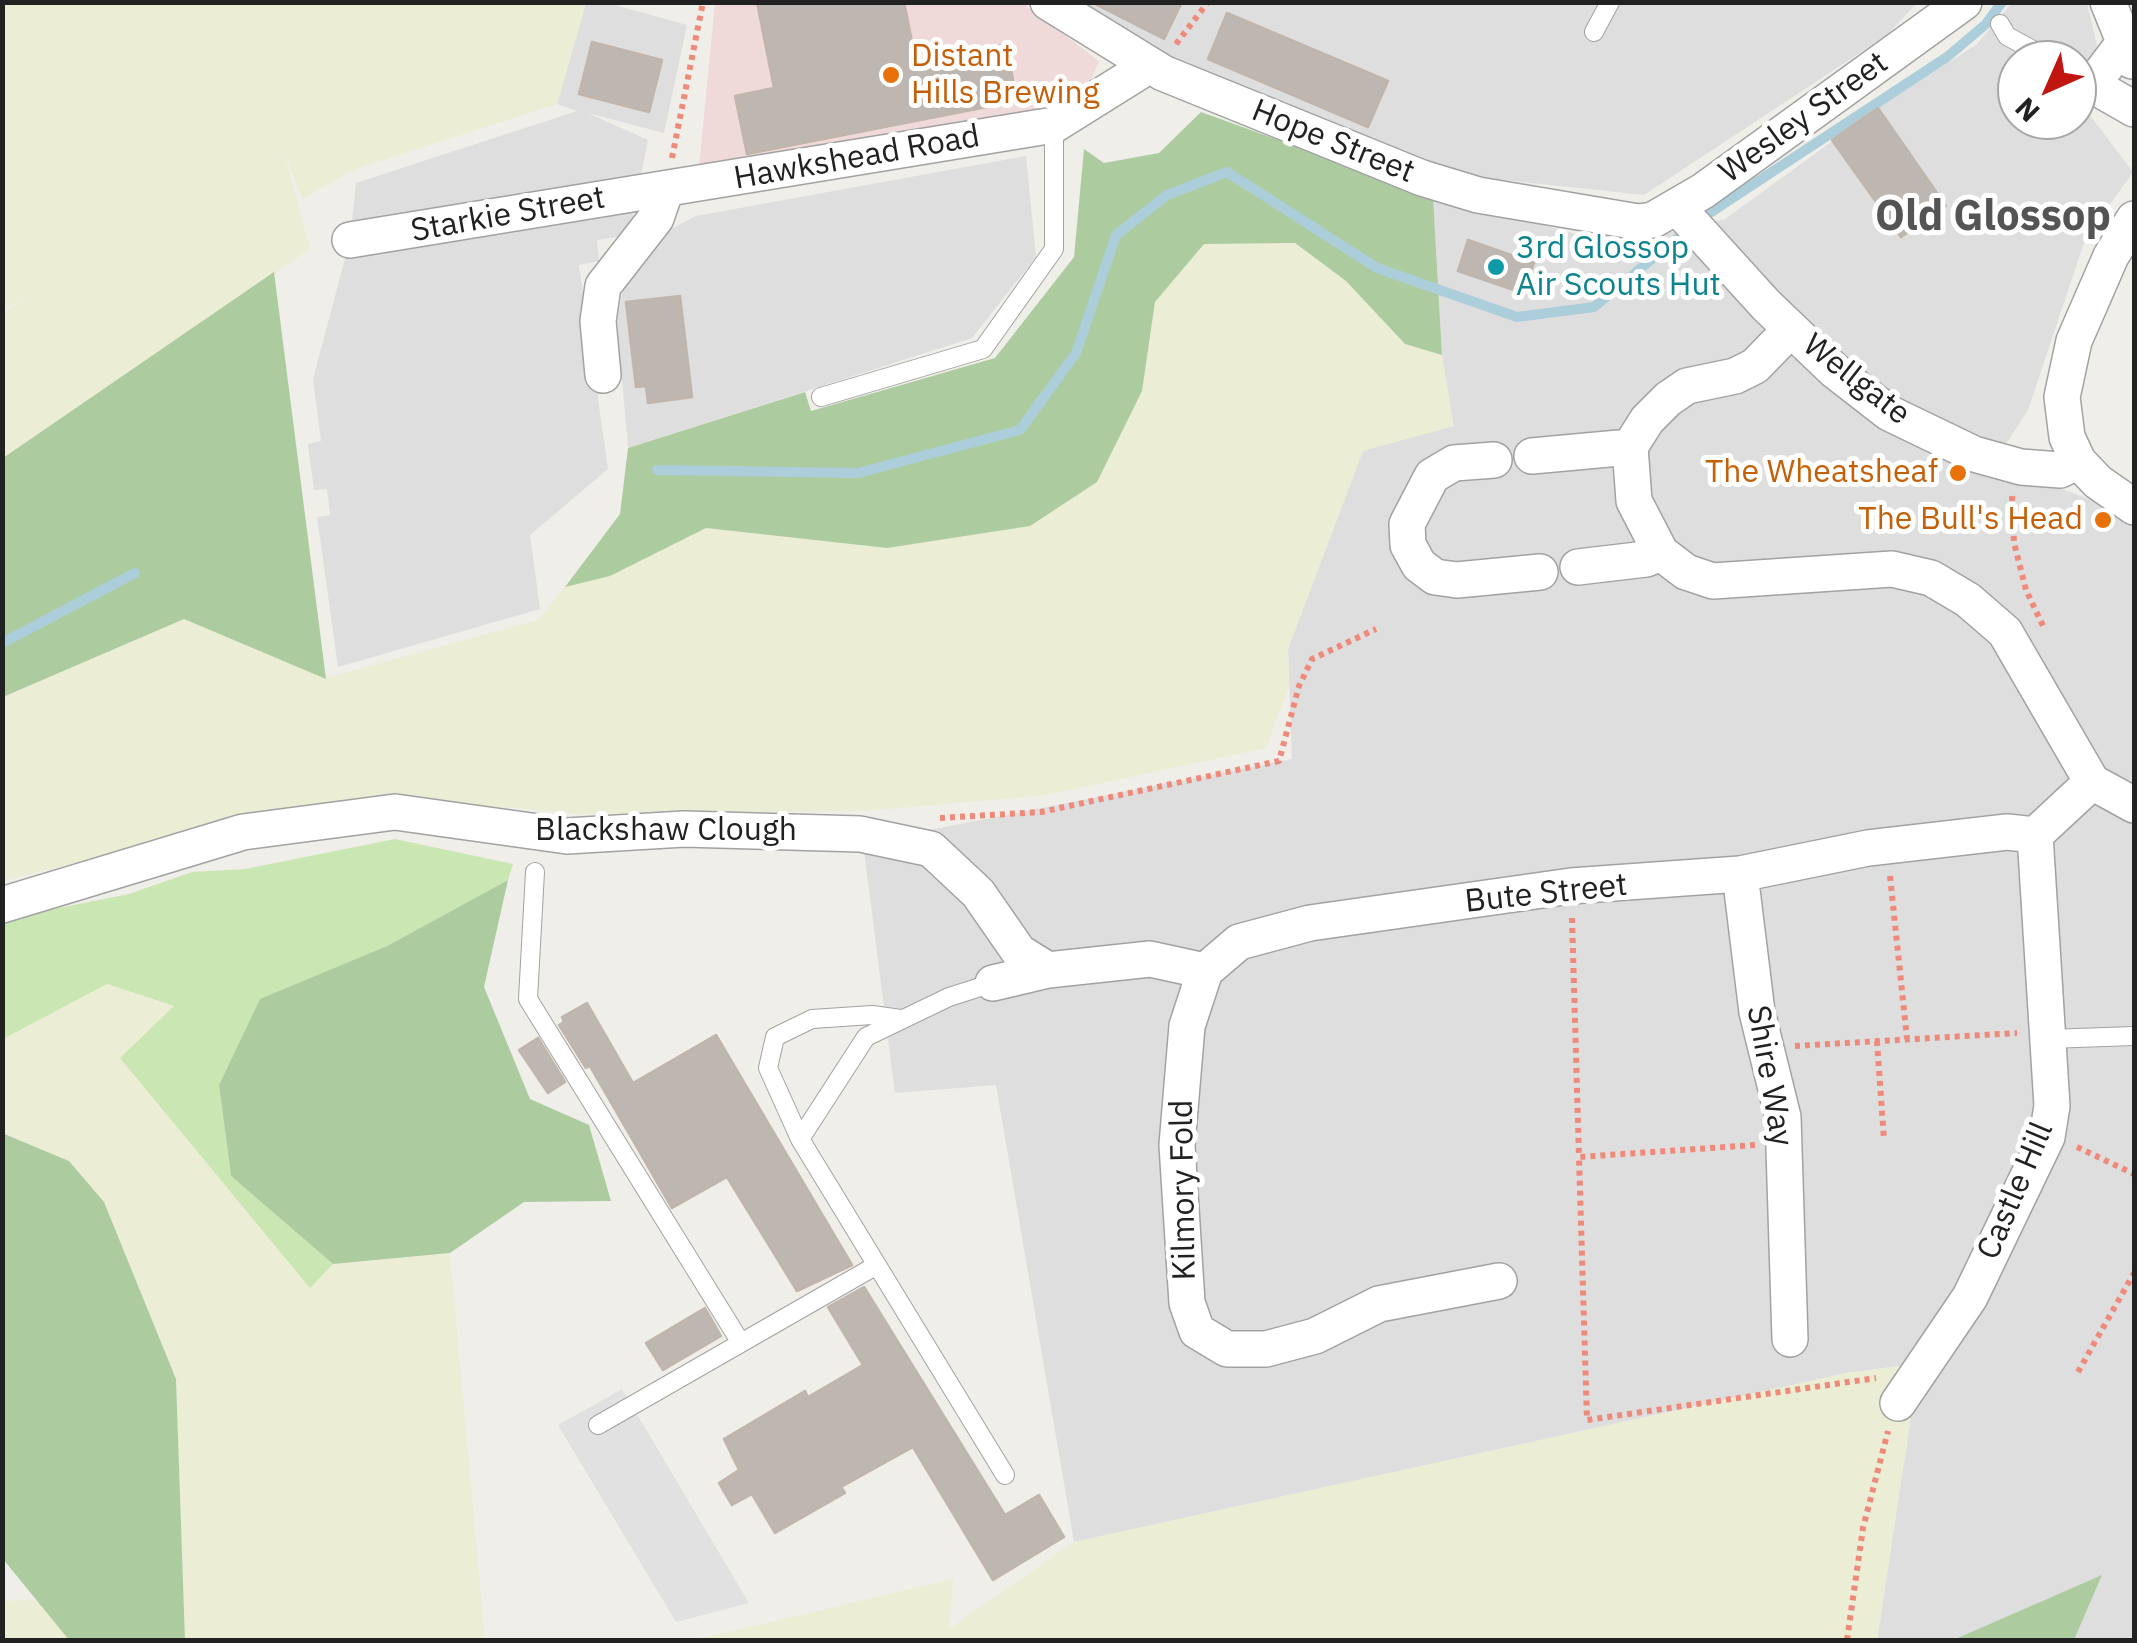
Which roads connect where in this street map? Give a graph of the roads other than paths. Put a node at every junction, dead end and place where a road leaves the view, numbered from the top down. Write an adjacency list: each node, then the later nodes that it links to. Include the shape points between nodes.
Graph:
1 (1048, 2): 9 (street, Hope Street)
2 (1610, 2): 6 (lane)
3 (1964, 2): 15 (street, Wesley Street)
4 (2108, 2): 8 (street)
5 (2000, 24): 7 (lane)
6 (1594, 32)
7 (2014, 40)
8 (2129, 54): 10 (street)
9 (1157, 69): 13 (street, Hawkshead Road); 17 (street, Hope Street, via 1478,196)
10 (2097, 73)
11 (2097, 87): 12 (street)
12 (2134, 108)
13 (1054, 125): 14 (street, Hawkshead Road); 21 (lane, via 1054,249 983,349)
14 (666, 189): 18 (street, Starkie Street); 20 (street, via 656,218 602,286)
15 (1686, 219): 17 (street, Wesley Street); 19 (street, Wellgate)
16 (2134, 220): 25 (street, via 2110,256 2074,341 2062,397)
17 (1638, 222)
18 (350, 240)
19 (1791, 329): 22 (street, via 1755,366 1687,386 1668,400); 25 (street, Wellgate, via 1889,413 1974,454 2060,470)
20 (603, 375)
21 (821, 396)
22 (1630, 448): 23 (street); 27 (street, via 1634,501)
23 (1532, 456)
24 (1494, 460): 29 (street, via 1454,463 1432,476 1407,524 1408,545 1418,565 1435,577)
25 (2078, 461): 26 (street)
26 (2134, 508)
27 (1661, 553): 28 (street); 30 (street, via 1712,581 1892,569 1930,578 2005,632)
28 (1578, 567)
29 (1540, 572)
30 (2092, 782): 31 (street); 32 (street)
31 (2134, 805)
32 (2035, 835): 34 (street, Bute Street, via 2007,832 1888,846); 40 (street, Castle Hill)
33 (535, 872): 46 (lane, via 528,999)
34 (1740, 874): 37 (street, Bute Street, via 1571,886 1310,923 1239,942); 45 (street, Shire Way, via 1782,1117)
35 (2, 905): 36 (street, Blackshaw Clough, via 243,832 395,812 567,836 684,829 860,834 931,849 978,893 1018,952)
36 (1048, 970): 37 (street, via 1150,959); 38 (street)
37 (1205, 972): 44 (street, Kilmory Fold, via 1186,1026 1177,1145 1187,1304 1197,1332 1228,1349 1266,1349 1315,1336 1378,1304)
38 (993, 982): 39 (lane)
39 (903, 1020): 42 (lane, via 866,1038); 42 (lane, via 812,1020 775,1037 768,1068)
40 (2048, 1035): 41 (lane); 47 (street, Castle Hill, via 2052,1106 2046,1137 1970,1296)
41 (2134, 1036)
42 (800, 1139): 43 (lane)
43 (877, 1265): 46 (lane); 49 (lane)
44 (1499, 1281)
45 (1790, 1339)
46 (740, 1343): 48 (lane)
47 (1898, 1403)
48 (598, 1425)
49 (1006, 1475)

